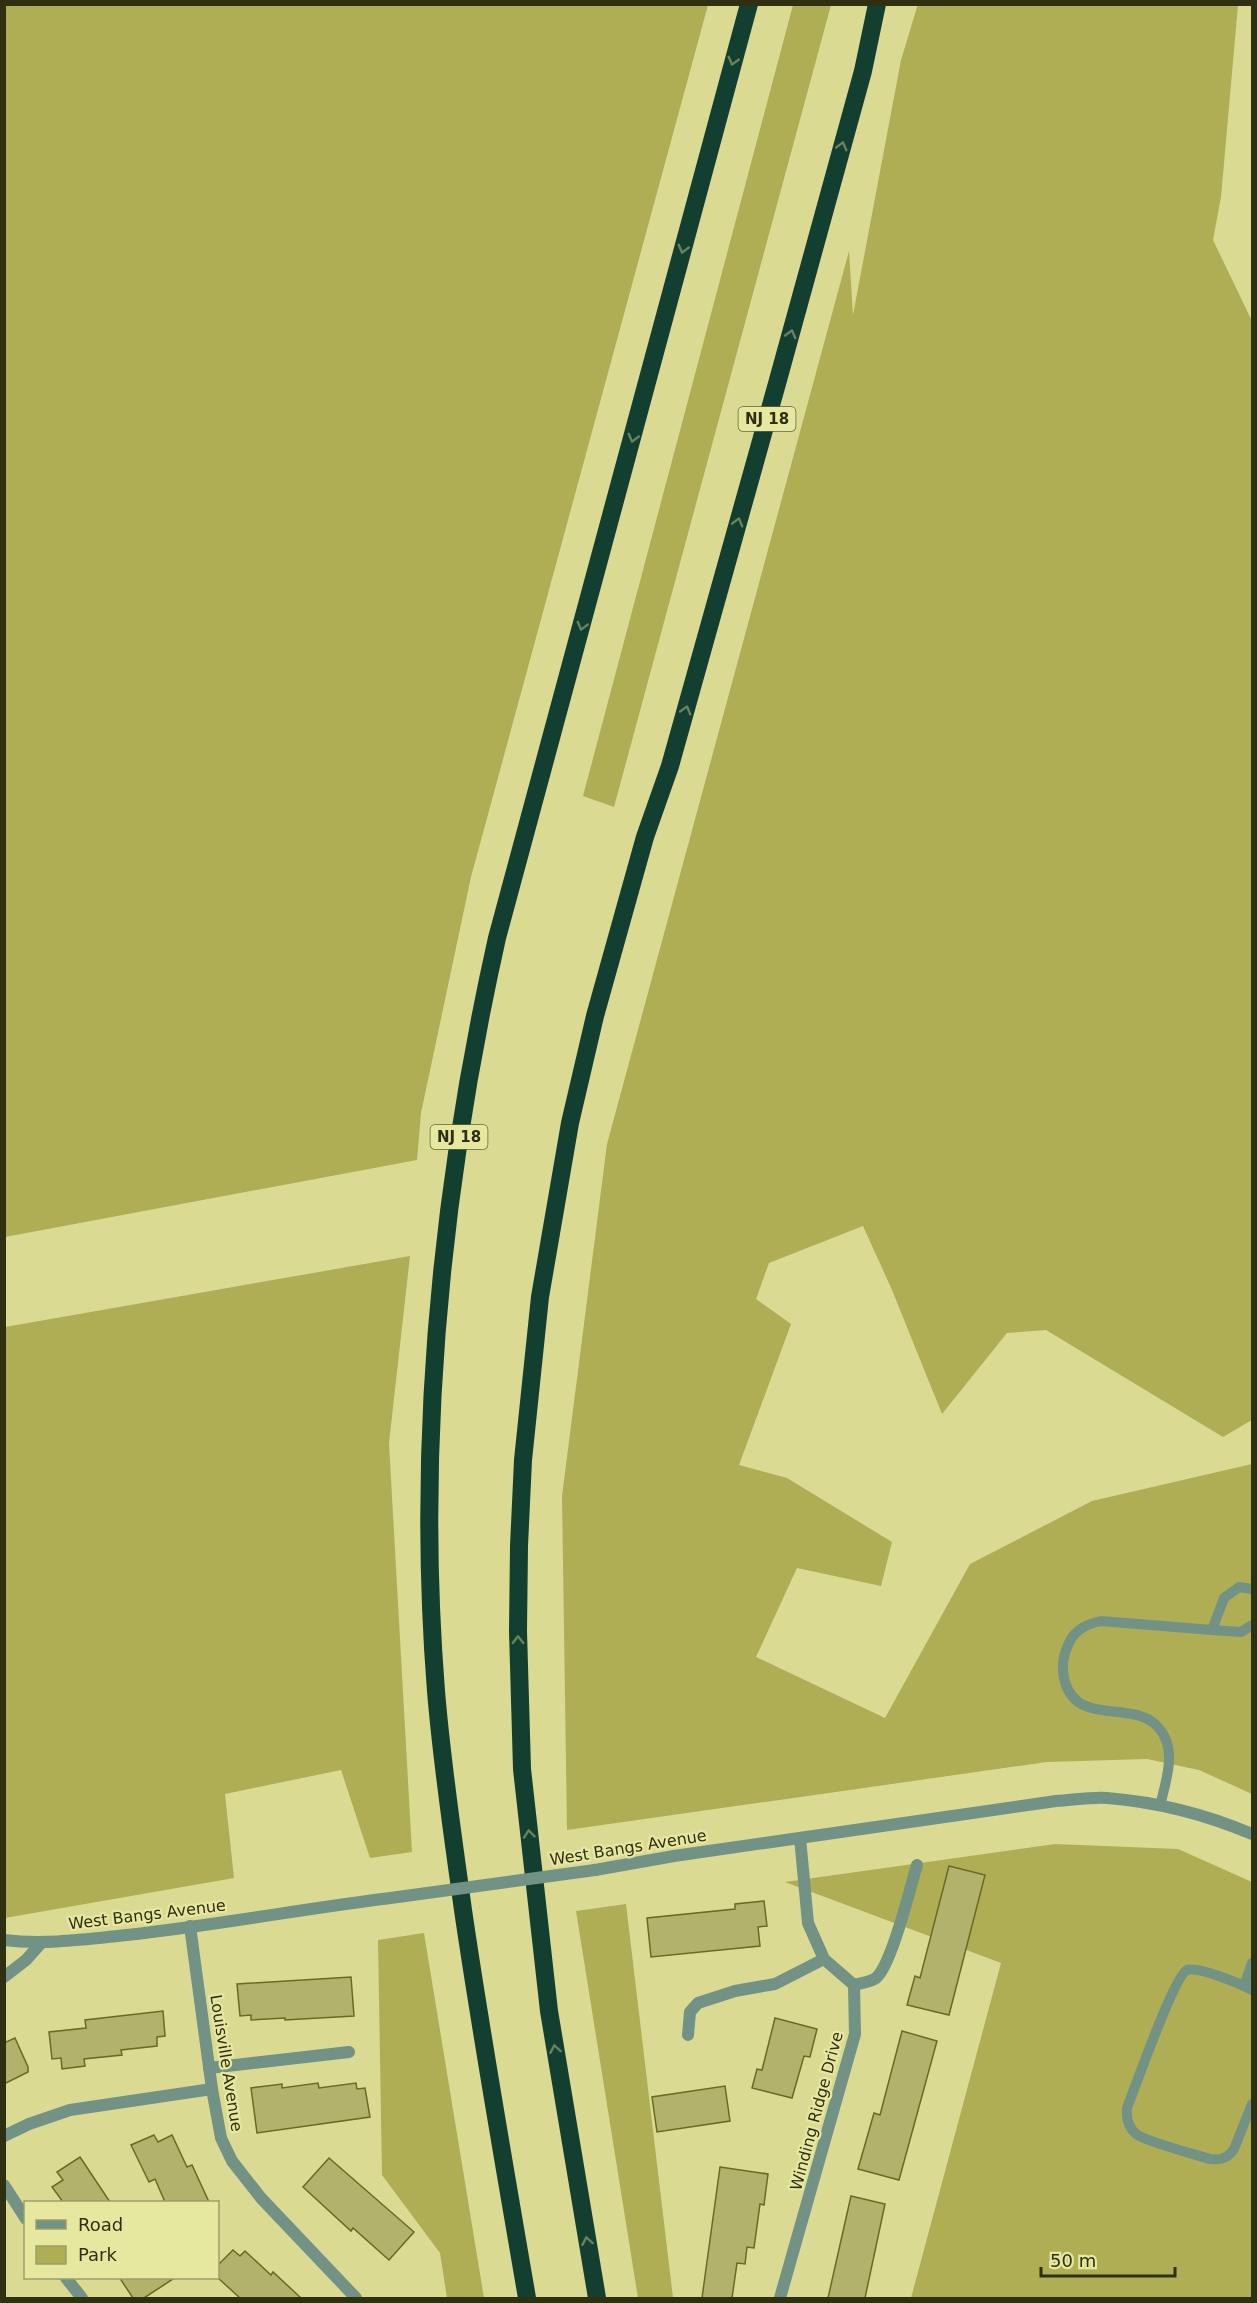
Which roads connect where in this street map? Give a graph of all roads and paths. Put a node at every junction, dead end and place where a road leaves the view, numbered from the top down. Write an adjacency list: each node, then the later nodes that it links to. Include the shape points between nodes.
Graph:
1 (747, 4): 31 (highway, NJ 18, one-way to 31, via 497,938 470,1069 440,1283 430,1452 436,1688 444,1777 478,2011)
2 (877, 4): 4 (highway, NJ 18)
3 (891, 4): 4 (highway)
4 (863, 71): 32 (highway, NJ 18, one-way to 4, via 549,2012 522,1769 519,1546 523,1460 540,1297 570,1123 595,1016 676,743)
5 (1252, 1588): 7 (lane, via 1239,1587 1224,1598)
6 (1252, 1626): 7 (lane, via 1241,1632)
7 (1212, 1630): 8 (lane, via 1101,1621 1078,1630 1065,1651 1064,1680 1076,1701 1090,1709 1146,1718 1164,1735 1169,1756)
8 (1160, 1806): 9 (street, West Bangs Avenue, via 1209,1817); 10 (street, West Bangs Avenue, via 1106,1798 1056,1801)
9 (1252, 1834)
10 (800, 1838): 12 (street, West Bangs Avenue, bridge); 15 (street, via 808,1923)
11 (917, 1865): 18 (street, via 881,1972 874,1980)
12 (190, 1926): 14 (street, West Bangs Avenue); 22 (street, Louisville Avenue)
13 (4, 1940): 14 (street, West Bangs Avenue)
14 (42, 1942): 17 (street)
15 (824, 1959): 18 (street); 20 (street, via 775,1984 698,2003 690,2012)
16 (1252, 1963): 19 (lane)
17 (4, 1977)
18 (854, 1985): 33 (street, Winding Ridge Drive, via 855,2034)
19 (1248, 1988): 24 (lane, via 1202,1971 1185,1971 1164,2014 1126,2117 1129,2127 1141,2136 1221,2160 1234,2150)
20 (688, 2035)
21 (349, 2052): 22 (street)
22 (209, 2068): 23 (street, Louisville Avenue)
23 (212, 2089): 25 (street, via 70,2110); 30 (street, Louisville Avenue, via 221,2138 232,2161 261,2198)
24 (1252, 2104)
25 (4, 2136)
26 (6, 2188): 27 (street)
27 (24, 2216)
28 (68, 2279): 29 (street)
29 (82, 2298)
30 (356, 2298)
31 (527, 2298)
32 (597, 2298)
33 (780, 2298)

